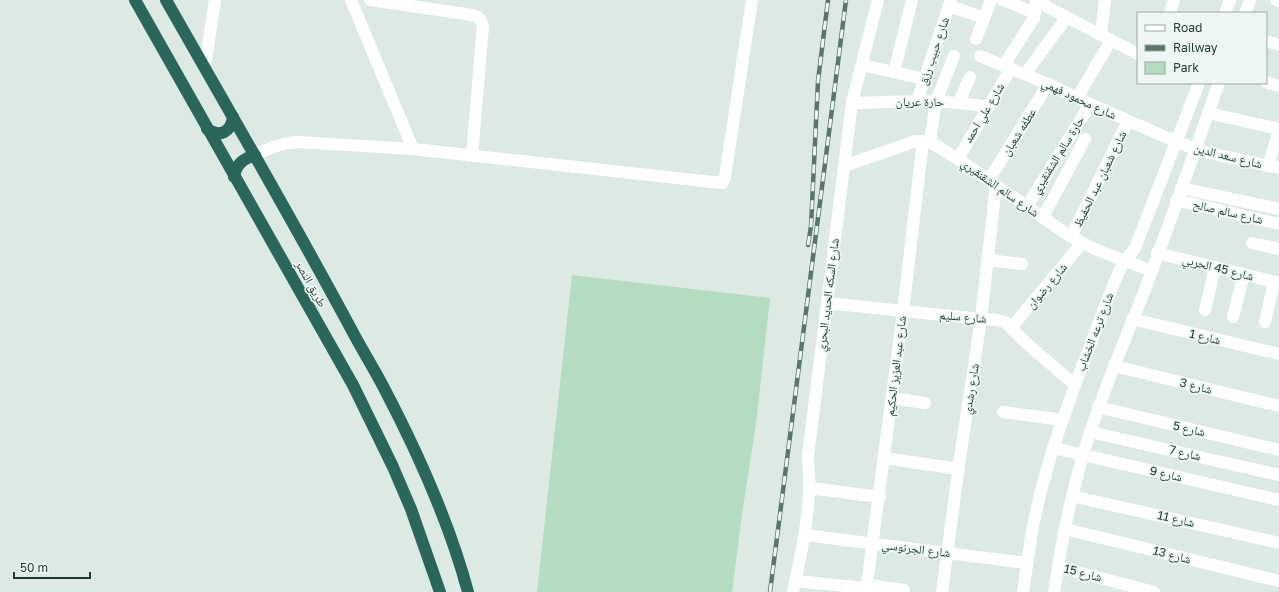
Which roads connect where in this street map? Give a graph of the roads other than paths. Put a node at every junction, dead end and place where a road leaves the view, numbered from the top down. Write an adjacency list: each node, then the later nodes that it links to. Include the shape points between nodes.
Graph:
1 (135, 0): 54 (highway, طريق النصر)
2 (166, 0): 32 (highway, طريق النصر)
3 (215, 0): 32 (street)
4 (351, 0): 58 (street)
5 (370, 0): 61 (street, via 466,14 482,20 484,26)
6 (752, 0): 61 (street, via 722,183)
7 (878, 0): 31 (street, شارع السكه الحديد البحري)
8 (912, 0): 34 (street)
9 (991, 0): 23 (street)
10 (1003, 0): 21 (street)
11 (1036, 0): 21 (street)
12 (1039, 0): 22 (street, via 1045,6)
13 (1105, 0): 24 (street)
14 (1230, 0): 19 (street)
15 (1250, 0): 20 (street)
16 (1276, 0): 17 (street)
17 (1279, 1)
18 (950, 3): 23 (street); 37 (street, شارع حبيب رزق)
19 (1225, 12)
20 (1245, 12)
21 (1035, 13): 33 (street, شارع علي احمد)
22 (1067, 17): 24 (street); 35 (street)
23 (984, 18): 25 (street)
24 (1106, 37): 28 (street); 43 (street)
25 (976, 38)
26 (1267, 41): 27 (street)
27 (1279, 45)
28 (1137, 53)
29 (954, 56): 45 (street, شارع عبد العزيز الحكيم)
30 (980, 56): 33 (street, شارع محمود فهمي)
31 (862, 65): 34 (street); 47 (street, شارع السكه الحديد البحري)
32 (205, 67): 51 (highway, طريق النصر)
33 (1007, 67): 35 (street, شارع محمود فهمي); 49 (street, شارع علي احمد)
34 (894, 72): 37 (street)
35 (1025, 74): 39 (street, شارع محمود فهمي)
36 (970, 77): 46 (street)
37 (924, 79): 44 (street, شارع حبيب رزق)
38 (1267, 82): 42 (street)
39 (1048, 84): 43 (street, شارع محمود فهمي); 66 (street, عطفه شعبان)
40 (1199, 84): 57 (street, شارع ترعه الخشاب)
41 (1219, 84): 50 (street)
42 (1279, 86)
43 (1077, 98): 48 (street, شارع محمود فهمي)
44 (917, 101): 45 (street, حارة عريان); 47 (street, حارة عريان)
45 (936, 101): 46 (street, حارة عريان); 56 (street, شارع عبد العزيز الحكيم)
46 (959, 102): 49 (street, حارة عريان)
47 (852, 103): 63 (street, شارع السكه الحديد البحري)
48 (1090, 104): 52 (street, شارع محمود فهمي); 69 (street, حارة سالم الشقنقيري)
49 (988, 107): 62 (street, شارع علي احمد)
50 (1208, 113): 53 (street); 59 (street)
51 (233, 116): 54 (highway, via 230,128 225,132 219,134); 60 (highway, طريق النصر)
52 (1128, 121): 57 (street, شارع محمود فهمي); 73 (street, شارع شعبان عبد الحفيظ)
53 (1279, 129): 64 (street)
54 (207, 130): 65 (highway, طريق النصر)
55 (1085, 139): 71 (street)
56 (927, 141): 62 (street, شارع سالم الشقنقيري); 63 (street, via 916,141); 87 (street, شارع عبد العزيز الحكيم)
57 (1177, 142): 59 (street, شارع سعد الدين); 79 (street, شارع ترعه الخشاب, via 1135,248)
58 (413, 149): 60 (street, via 286,142); 61 (street)
59 (1195, 149): 64 (street, شارع سعد الدين); 67 (street)
60 (255, 155): 65 (highway, via 237,166); 125 (highway, طريق النصر, via 407,434 443,519)
61 (472, 156)
62 (958, 159): 66 (street, شارع سالم الشقنقيري)
63 (844, 166): 85 (street, شارع السكه الحديد البحري)
64 (1273, 167)
65 (234, 177): 124 (highway, طريق النصر, via 374,426 411,509)
66 (993, 183): 69 (street, شارع سالم الشقنقيري); 78 (street, شارع رشدي)
67 (1181, 188): 68 (street); 70 (street)
68 (1176, 200): 72 (street, شارع سالم صالح); 77 (street)
69 (1026, 206): 71 (street, شارع سالم الشقنقيري)
70 (1279, 209)
71 (1043, 217): 73 (street, شارع سالم الشقنقيري)
72 (1279, 224)
73 (1071, 237): 74 (street, شارع سالم الشقنقيري)
74 (1082, 243): 79 (street, شارع سالم الشقنقيري); 92 (street, شارع رضوان)
75 (1252, 243): 76 (street, شارع سالم صالح)
76 (1279, 249)
77 (1157, 253): 81 (street, شارع 45 الحربي); 82 (street)
78 (988, 260): 80 (street); 89 (street, شارع رشدي)
79 (1125, 261): 82 (street, شارع سالم الشقنقيري); 95 (street, شارع ترعه الخشاب)
80 (1022, 264)
81 (1215, 267): 83 (street, شارع 45 الحربي); 86 (street)
82 (1152, 271): 90 (street)
83 (1244, 274): 84 (street, شارع 45 الحربي); 88 (street)
84 (1277, 282): 91 (street)
85 (827, 303): 87 (street, شارع سليم); 109 (street, شارع السكه الحديد البحري, via 808,456)
86 (1205, 310)
87 (904, 312): 89 (street, شارع سليم); 96 (street, شارع عبد العزيز الحكيم)
88 (1233, 317)
89 (981, 319): 92 (street, شارع سليم, via 1001,320); 107 (street, شارع رشدي)
90 (1132, 320): 93 (street, شارع 1); 94 (street)
91 (1265, 322)
92 (1011, 328): 95 (street, شارع سليم)
93 (1279, 354)
94 (1114, 366): 98 (street, شارع 3); 99 (street)
95 (1075, 385): 101 (street, شارع ترعه الخشاب)
96 (892, 398): 97 (street); 106 (street, شارع عبد العزيز الحكيم)
97 (925, 403)
98 (1279, 406)
99 (1098, 407): 102 (street); 104 (street, شارع 5)
100 (1003, 412): 101 (street)
101 (1062, 420): 103 (street, شارع ترعه الخشاب)
102 (1090, 432): 105 (street); 108 (street, شارع 7)
103 (1053, 448): 105 (street, شارع 9); 118 (street, شارع ترعه الخشاب, via 1032,525)
104 (1279, 450)
105 (1083, 455): 110 (street); 112 (street, شارع 9)
106 (884, 458): 107 (street); 111 (street, شارع عبد العزيز الحكيم)
107 (959, 469): 117 (street, شارع رشدي)
108 (1279, 475)
109 (809, 488): 111 (street); 114 (street, شارع السكه الحديد البحري)
110 (1072, 496): 113 (street); 115 (street, شارع 11)
111 (880, 497): 116 (street, شارع عبد العزيز الحكيم)
112 (1279, 500)
113 (1065, 529): 119 (street); 120 (street, شارع 13)
114 (805, 535): 116 (street, شارع الجرنوسي); 121 (street, شارع السكه الحديد البحري)
115 (1279, 543)
116 (873, 544): 117 (street, شارع الجرنوسي); 122 (street, شارع عبد العزيز الحكيم)
117 (947, 553): 118 (street, شارع الجرنوسي); 126 (street, شارع رشدي)
118 (1026, 563): 127 (street, شارع ترعه الخشاب)
119 (1058, 567): 128 (street); 129 (street, شارع 15)
120 (1279, 581)
121 (794, 587): 122 (street)
122 (866, 588): 123 (street)
123 (904, 590)
124 (440, 592)
125 (468, 592)
126 (942, 592)
127 (1024, 592)
128 (1054, 592)
129 (1154, 592)

